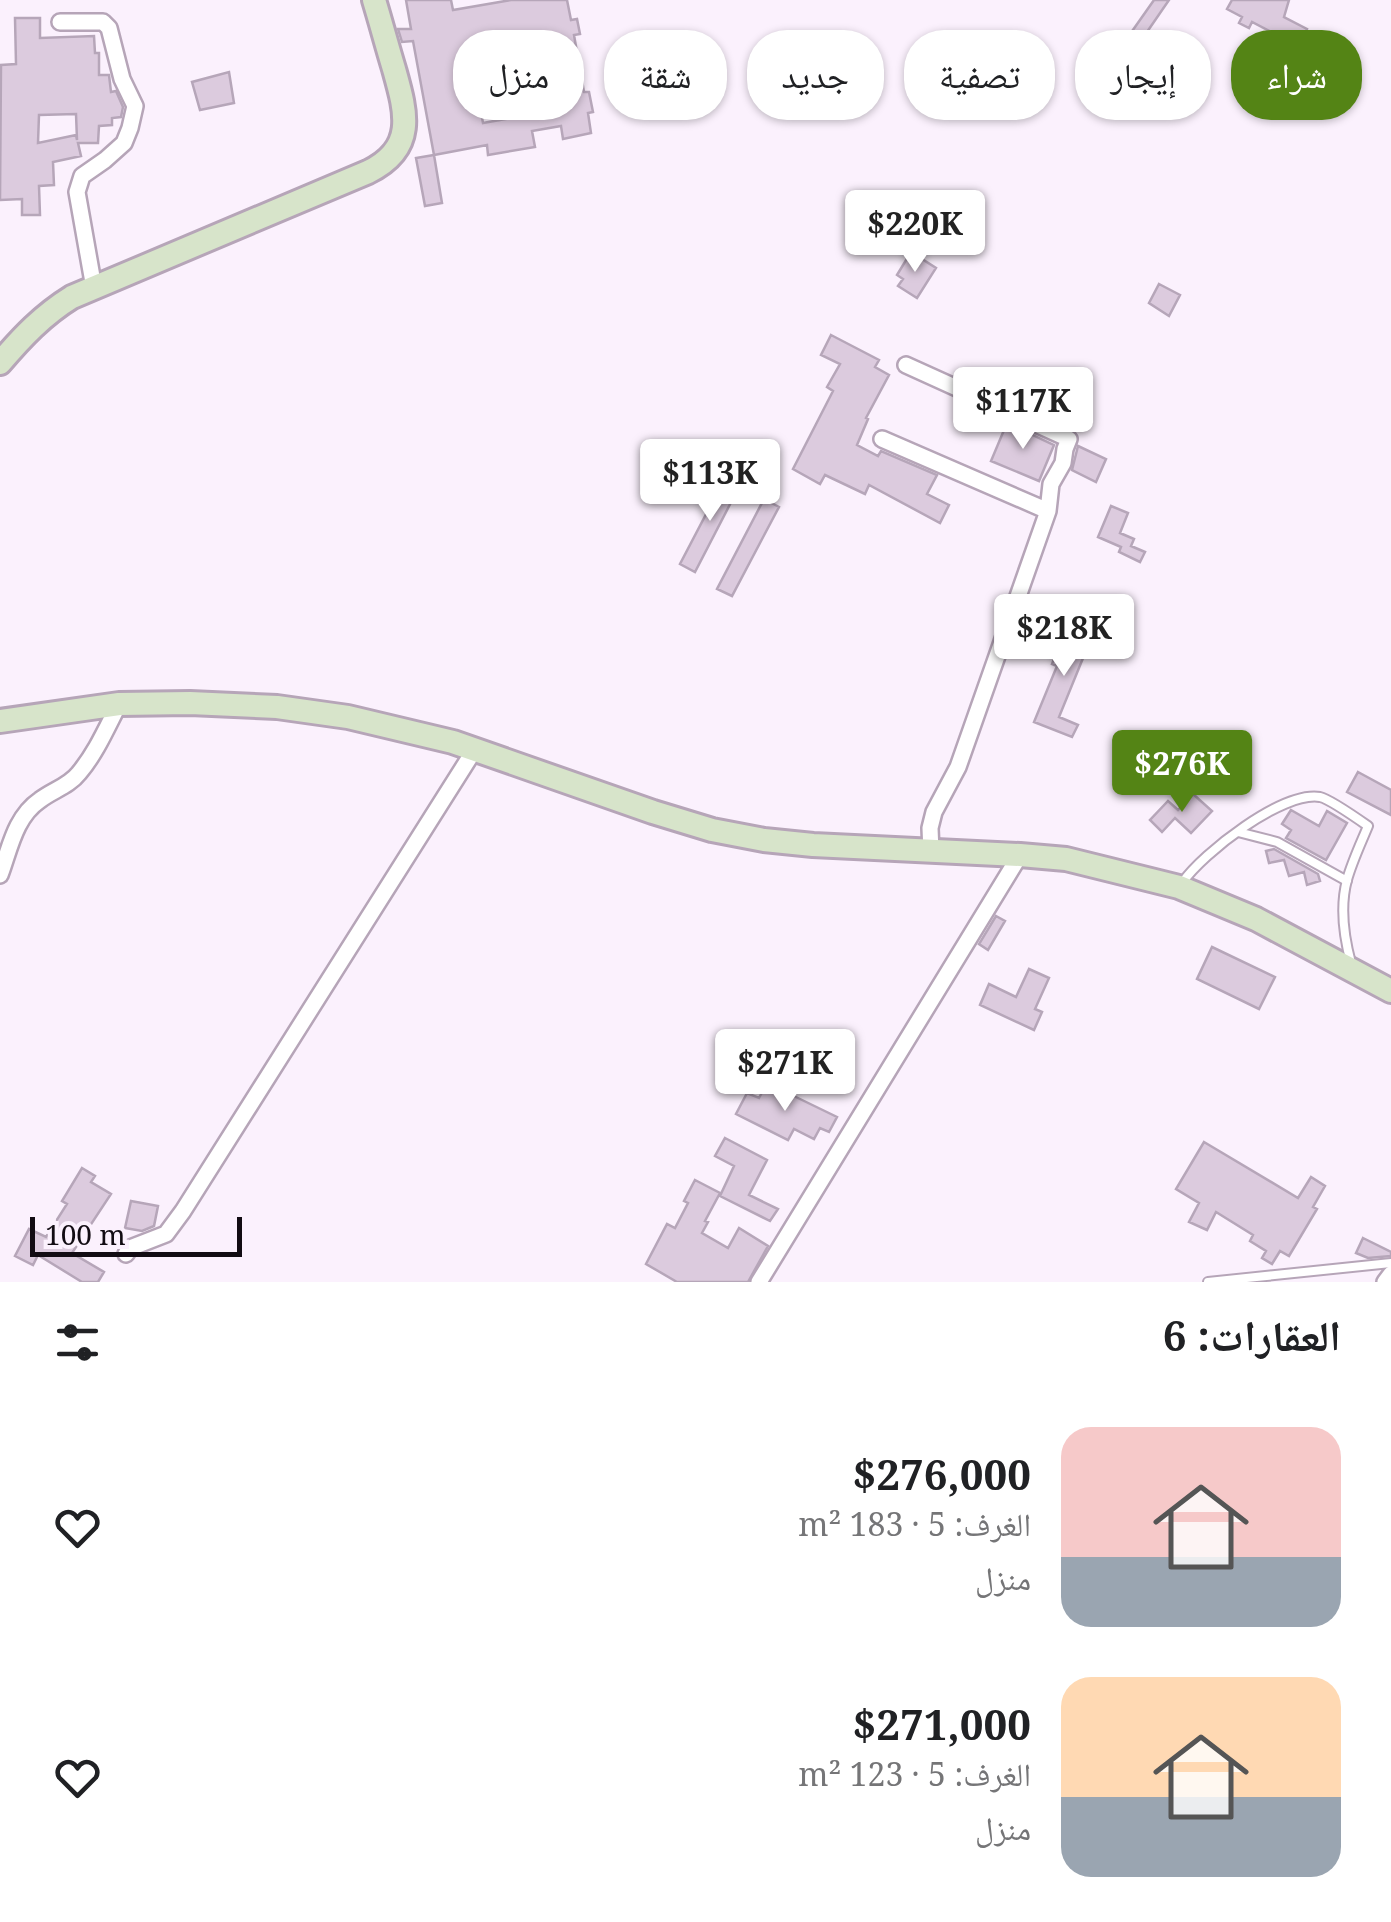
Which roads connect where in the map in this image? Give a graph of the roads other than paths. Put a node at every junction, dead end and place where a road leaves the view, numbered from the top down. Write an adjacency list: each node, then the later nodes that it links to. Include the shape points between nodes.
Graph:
1 (374, 0): 3 (main road, via 406,114 389,158)
2 (60, 22): 3 (street, via 103,22 109,28 135,106 124,143 82,176 78,192)
3 (94, 288): 4 (main road, via 33,325)
4 (0, 363)
5 (906, 365): 7 (street, via 1069,439)
6 (882, 439): 7 (street)
7 (1048, 511): 12 (street, via 958,767 934,812)
8 (119, 704): 9 (main road); 10 (main road, via 277,707 348,716); 14 (street, via 79,774 24,815)
9 (0, 721)
10 (475, 749): 12 (main road, via 712,830); 19 (street, via 183,1211 166,1234)
11 (1238, 832): 15 (lane, via 1277,842); 15 (lane, via 1285,802 1321,797 1368,826); 16 (lane)
12 (930, 852): 13 (main road)
13 (1020, 854): 16 (main road); 22 (street)
14 (0, 875)
15 (1347, 881): 17 (lane, via 1344,912)
16 (1179, 887): 17 (main road, via 1256,919)
17 (1354, 973): 18 (main road)
18 (1391, 991)
19 (126, 1254)
20 (1391, 1263): 23 (lane)
21 (1391, 1274): 24 (street)
22 (759, 1282)
23 (1208, 1282)
24 (1386, 1282)

